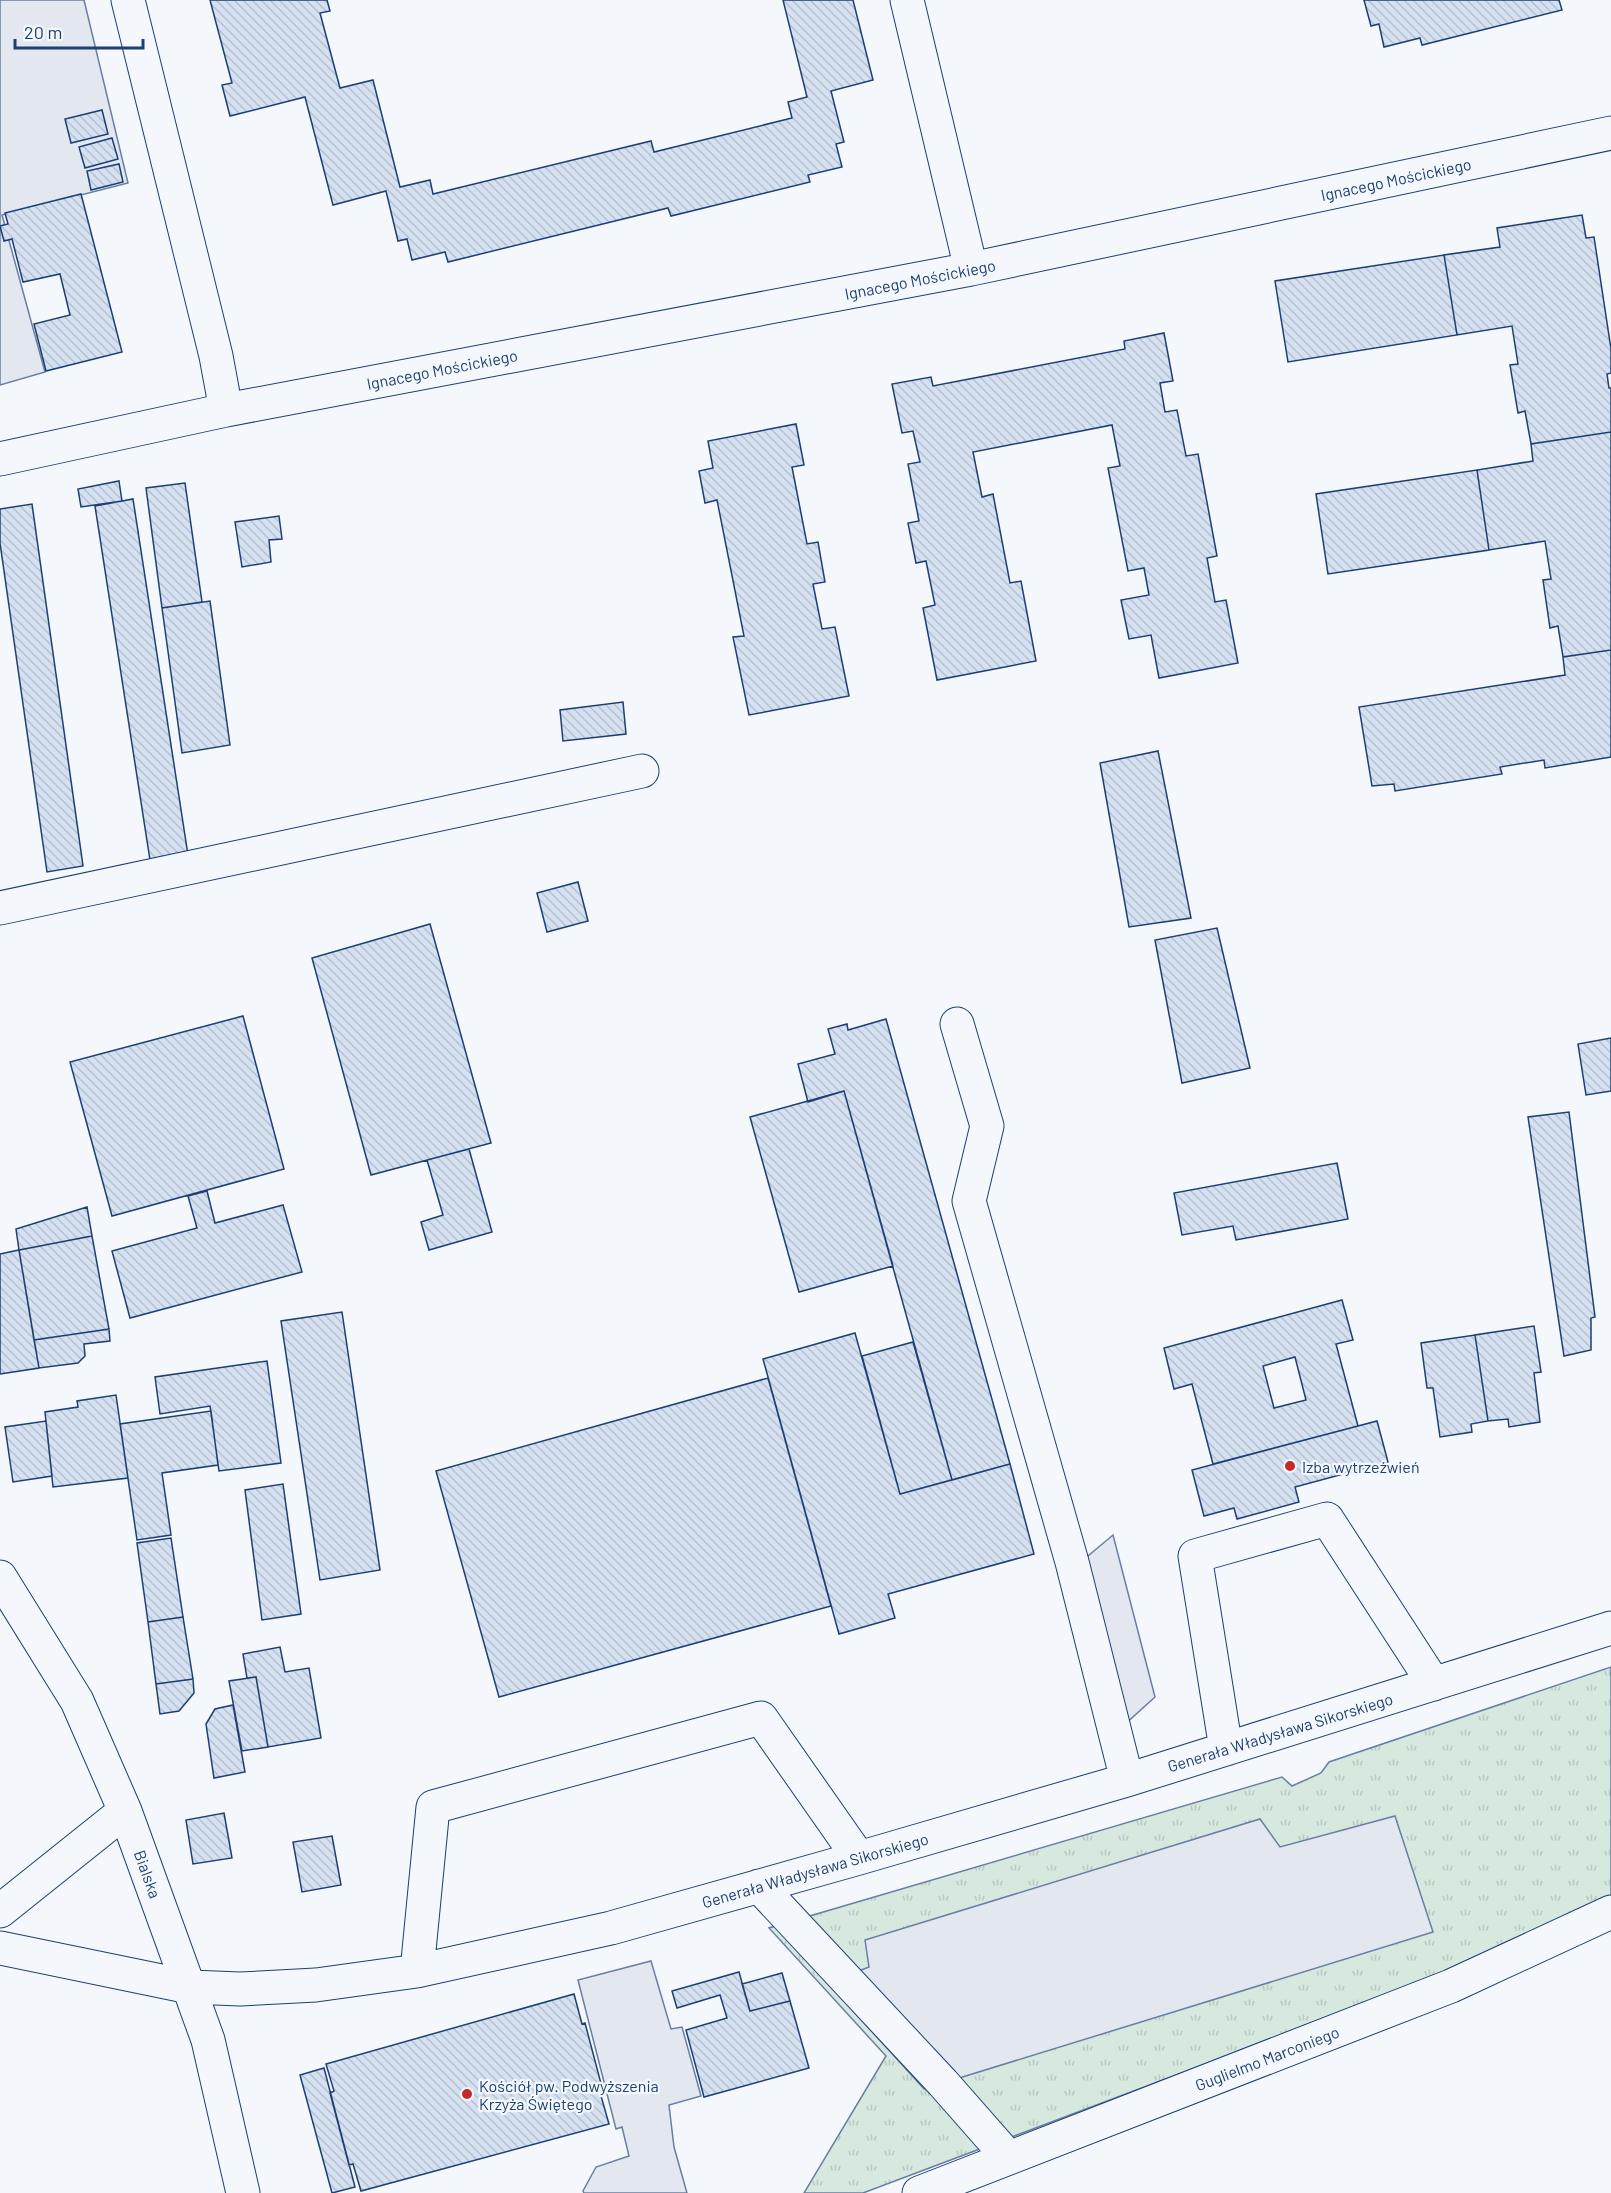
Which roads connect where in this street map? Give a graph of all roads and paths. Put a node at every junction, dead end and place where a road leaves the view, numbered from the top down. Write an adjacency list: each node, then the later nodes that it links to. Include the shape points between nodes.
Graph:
1 (128, 0): 5 (street)
2 (907, 0): 4 (street)
3 (1611, 133): 4 (street, Ignacego Mościckiego)
4 (971, 269): 5 (street, Ignacego Mościckiego)
5 (226, 410): 6 (street, Ignacego Mościckiego)
6 (0, 459)
7 (642, 771): 8 (street)
8 (0, 908)
9 (957, 1024): 14 (street, via 987,1126 969,1201 1072,1562)
10 (0, 1577): 15 (street, Bialska, via 77,1701)
11 (1611, 1628): 12 (street, Generała Władysława Sikorskiego)
12 (1434, 1684): 13 (street, Generała Władysława Sikorskiego); 13 (street, via 1327,1519 1195,1556)
13 (1226, 1749): 14 (street, Generała Władysława Sikorskiego)
14 (1127, 1780): 16 (street, Generała Władysława Sikorskiego)
15 (125, 1811): 18 (street); 22 (street, Bialska)
16 (859, 1858): 17 (street, Generała Władysława Sikorskiego); 21 (street, via 761,1718 433,1807)
17 (759, 1886): 21 (street, Generała Władysława Sikorskiego, via 611,1928); 23 (street)
18 (0, 1911)
19 (1611, 1912): 23 (street, Guglielmo Marconiego, via 1451,1986)
20 (0, 1948): 22 (street, Generała Władysława Sikorskiego)
21 (417, 1971): 22 (street, Generała Władysława Sikorskiego, via 316,1985)
22 (190, 1987): 24 (street, Bialska, via 208,2040)
23 (1009, 2158): 25 (street, Guglielmo Marconiego)
24 (243, 2193)
25 (919, 2193)

